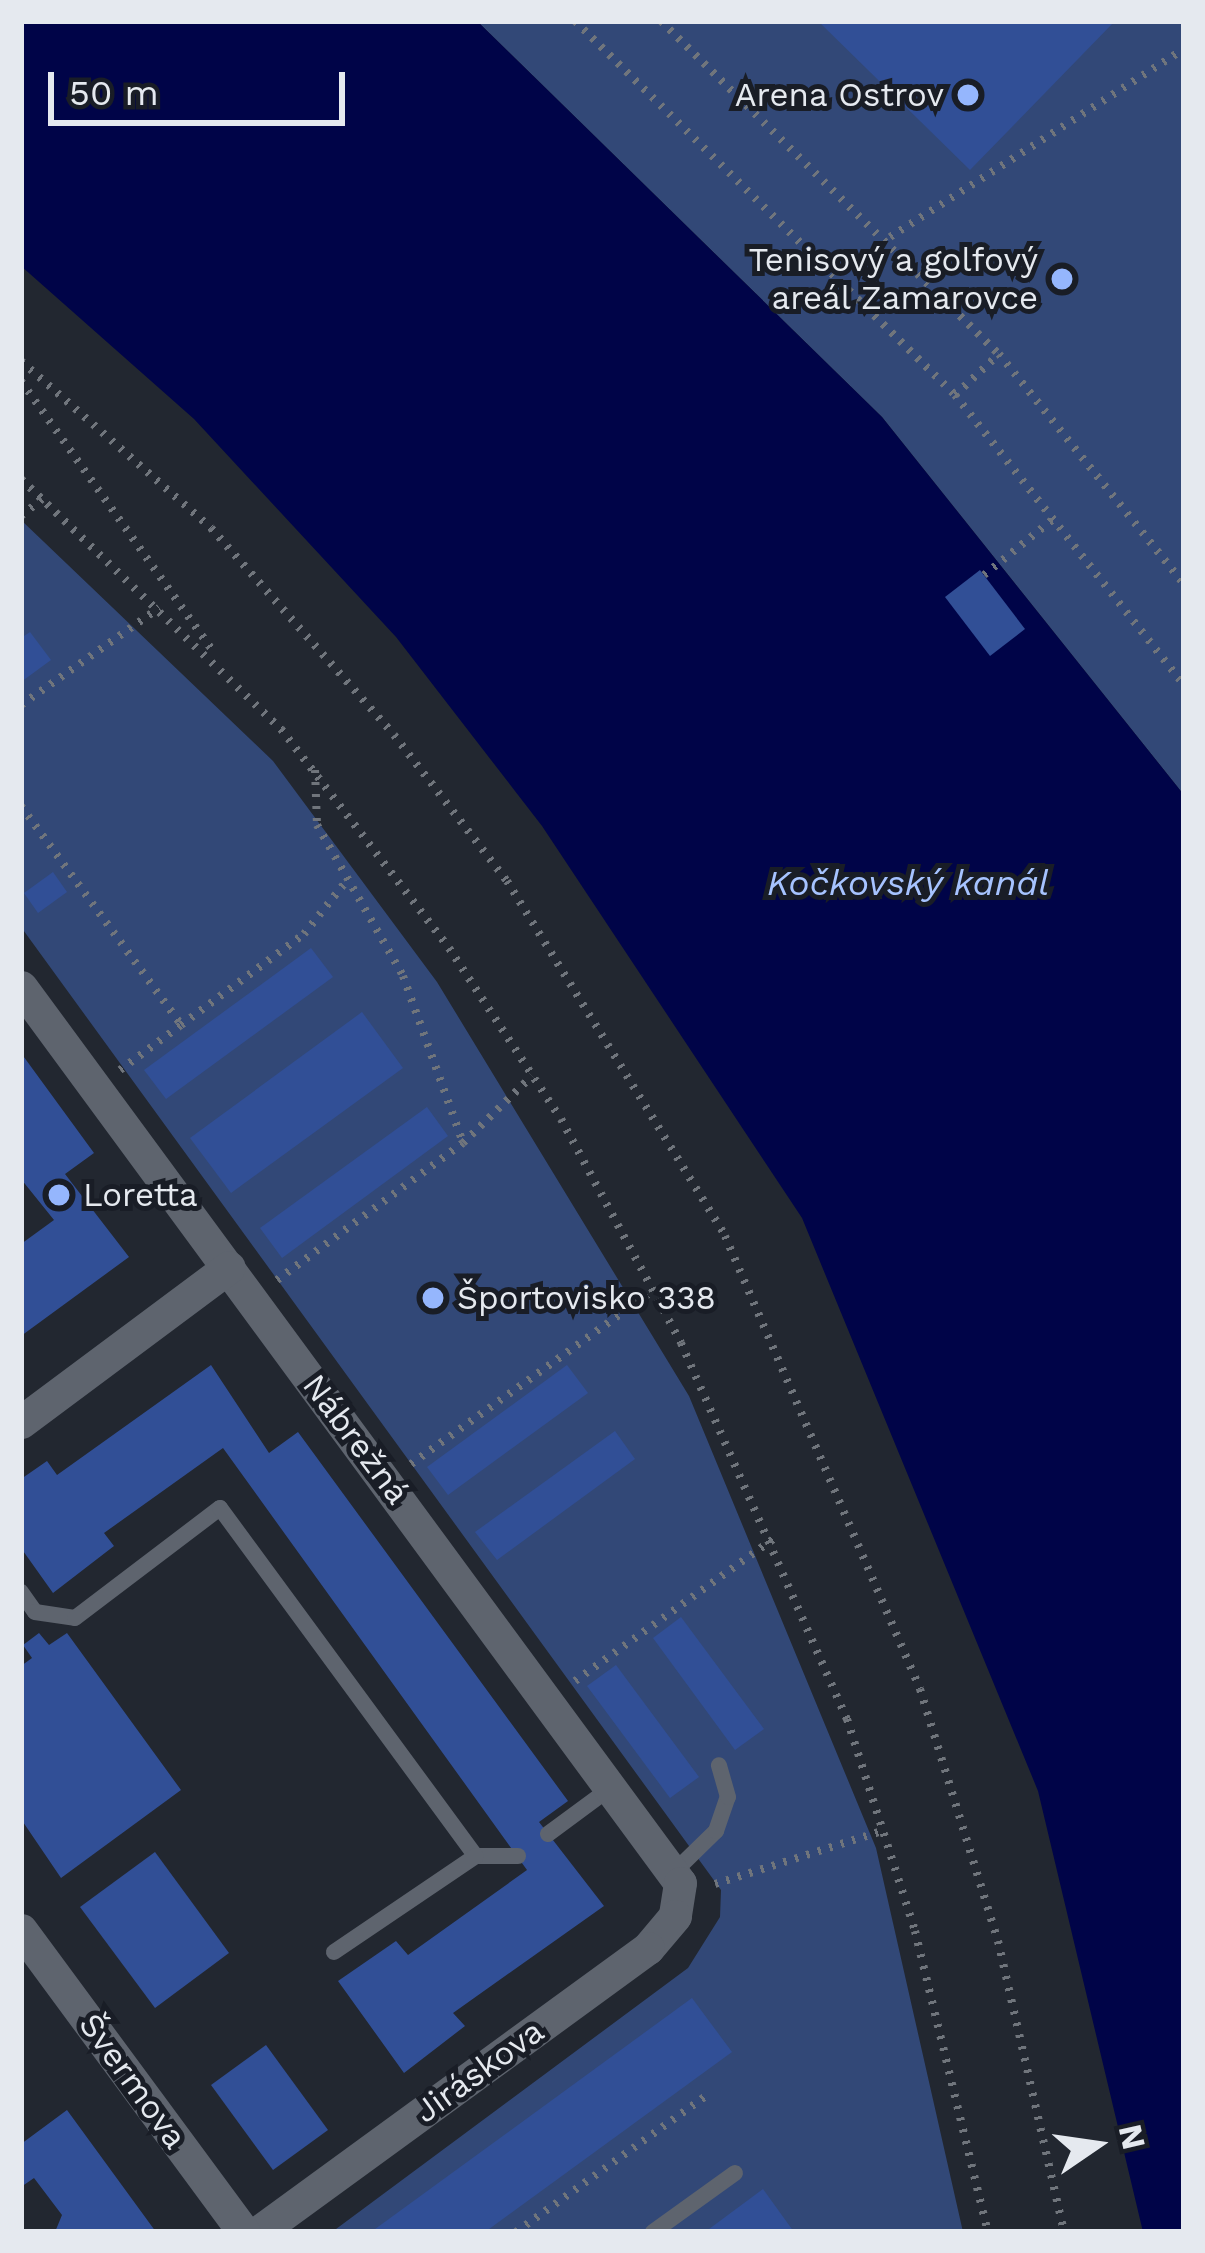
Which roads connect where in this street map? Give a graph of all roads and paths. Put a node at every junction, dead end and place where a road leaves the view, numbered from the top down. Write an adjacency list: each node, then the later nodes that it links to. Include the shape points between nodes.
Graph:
1 (575, 21): 8 (path)
2 (661, 21): 4 (path)
3 (1184, 49): 4 (path)
4 (890, 237): 5 (path)
5 (999, 354): 8 (path); 14 (path)
6 (21, 362): 51 (path, via 211,528 394,735 507,881 725,1236 920,1689 998,1941)
7 (21, 381): 16 (path)
8 (955, 395): 12 (path)
9 (21, 479): 10 (path)
10 (43, 500): 11 (path); 15 (path)
11 (21, 516)
12 (1056, 518): 13 (path); 17 (path)
13 (984, 575)
14 (1184, 584)
15 (159, 608): 16 (path); 18 (path)
16 (226, 670): 19 (path)
17 (1184, 686)
18 (21, 705)
19 (315, 770): 21 (path, via 317,825); 25 (path)
20 (21, 806): 23 (path)
21 (348, 879): 23 (path, via 304,934); 26 (path, via 403,976)
22 (21, 987): 27 (street, Nábrežná)
23 (182, 1025): 24 (path)
24 (119, 1071)
25 (532, 1076): 26 (path); 29 (path)
26 (463, 1143): 28 (path)
27 (229, 1267): 30 (street); 36 (street, Nábrežná)
28 (273, 1282)
29 (653, 1291): 31 (path); 32 (path)
30 (21, 1422)
31 (407, 1467)
32 (773, 1539): 34 (path); 37 (path)
33 (21, 1592): 39 (lane, via 35,1612 75,1618 220,1508)
34 (569, 1685)
35 (719, 1765): 41 (lane, via 728,1797 716,1831)
36 (614, 1786): 38 (lane); 41 (street, Nábrežná)
37 (885, 1830): 41 (path); 50 (path)
38 (548, 1834)
39 (476, 1856): 40 (lane); 43 (lane)
40 (518, 1856)
41 (678, 1883): 47 (street, Jiráskova, via 648,1948)
42 (21, 1930): 46 (street, Švermova)
43 (334, 1952)
44 (710, 2093): 48 (path)
45 (735, 2174): 49 (lane)
46 (244, 2232)
47 (258, 2232)
48 (516, 2232)
49 (653, 2232)
50 (988, 2232)
51 (1064, 2232)

